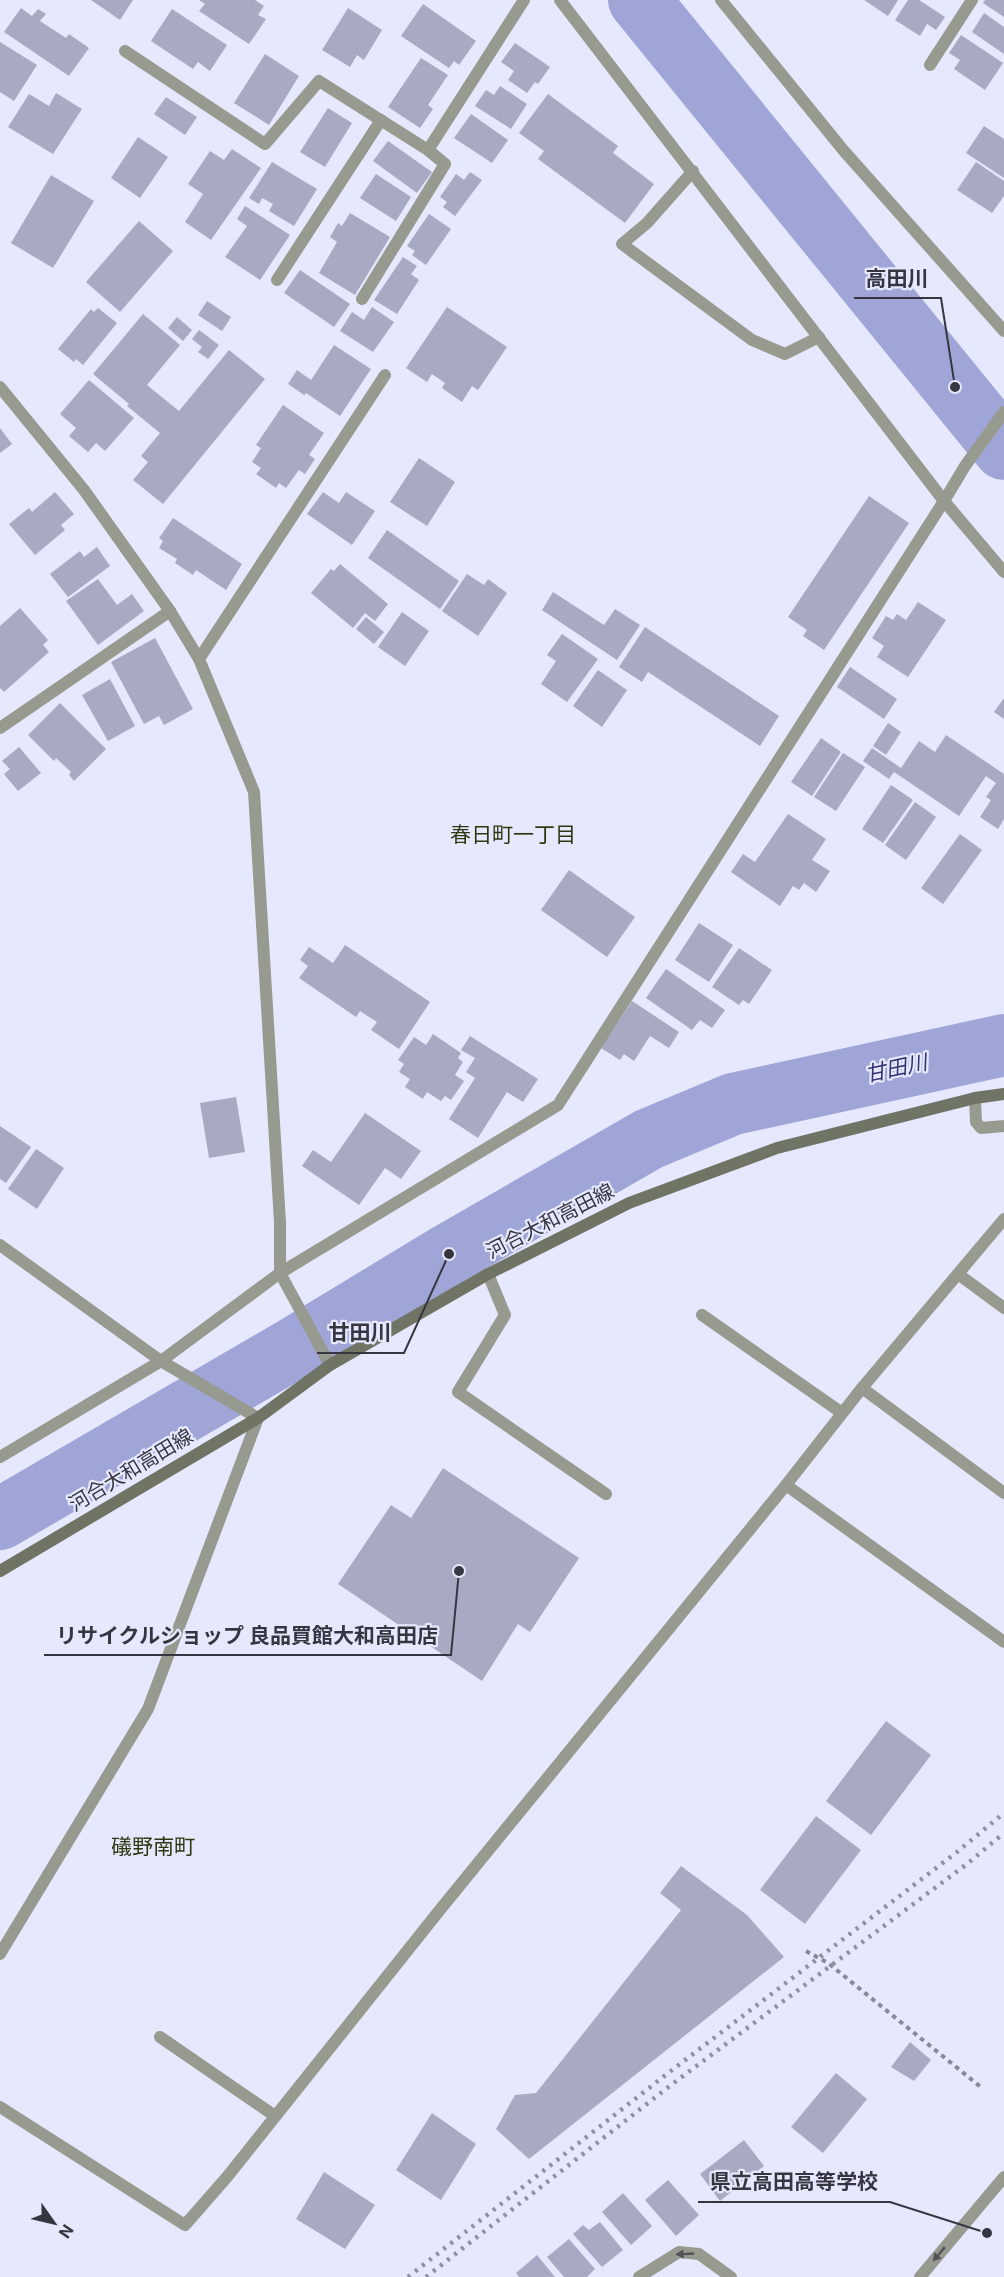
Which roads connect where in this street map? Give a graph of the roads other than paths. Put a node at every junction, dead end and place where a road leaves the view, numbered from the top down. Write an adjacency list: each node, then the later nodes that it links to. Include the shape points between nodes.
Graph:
1 (524, 0): 8 (street)
2 (560, 0): 9 (street)
3 (721, 0): 12 (street, via 843,151)
4 (972, 0): 6 (street)
5 (125, 51): 7 (street, via 265,144 319,81)
6 (930, 65)
7 (381, 120): 8 (street); 10 (street)
8 (428, 150): 11 (street, via 445,164)
9 (693, 171): 13 (street); 13 (street, via 647,223 622,244 752,340 785,354)
10 (277, 280)
11 (362, 299)
12 (1004, 331)
13 (819, 337): 17 (street)
14 (385, 375): 20 (street)
15 (0, 387): 19 (street, via 84,490)
16 (1004, 412): 17 (street)
17 (944, 501): 18 (street); 27 (street, via 558,1105)
18 (1004, 572)
19 (170, 611): 20 (street); 21 (street)
20 (199, 659): 27 (street, via 254,792)
21 (0, 728)
22 (1004, 1094): 23 (main road, 河合大和高田線)
23 (975, 1098): 24 (street, via 976,1122 981,1128); 28 (main road, 河合大和高田線, via 777,1148 629,1203)
24 (1004, 1126)
25 (1004, 1219): 29 (street)
26 (0, 1245): 32 (street)
27 (280, 1274): 32 (street); 33 (street)
28 (488, 1274): 33 (main road, 河合大和高田線); 40 (street, via 505,1315 459,1392)
29 (958, 1274): 30 (street); 34 (street)
30 (1004, 1308)
31 (702, 1315): 35 (street)
32 (161, 1361): 36 (street); 37 (street)
33 (330, 1365): 36 (main road, 河合大和高田線)
34 (862, 1388): 35 (street); 39 (street)
35 (842, 1413): 38 (street)
36 (258, 1418): 41 (main road, 河合大和高田線); 43 (street, via 148,1709)
37 (0, 1457)
38 (786, 1485): 42 (street); 46 (street)
39 (1004, 1493)
40 (606, 1494)
41 (0, 1571)
42 (1004, 1642)
43 (0, 1954)
44 (160, 2037): 46 (street)
45 (0, 2107): 46 (street, via 185,2225)
46 (275, 2116)
47 (1004, 2177): 50 (street, one-way to 50)
48 (639, 2277): 49 (street, one-way to 48, via 699,2254 679,2252)
49 (731, 2277)
50 (920, 2277)

